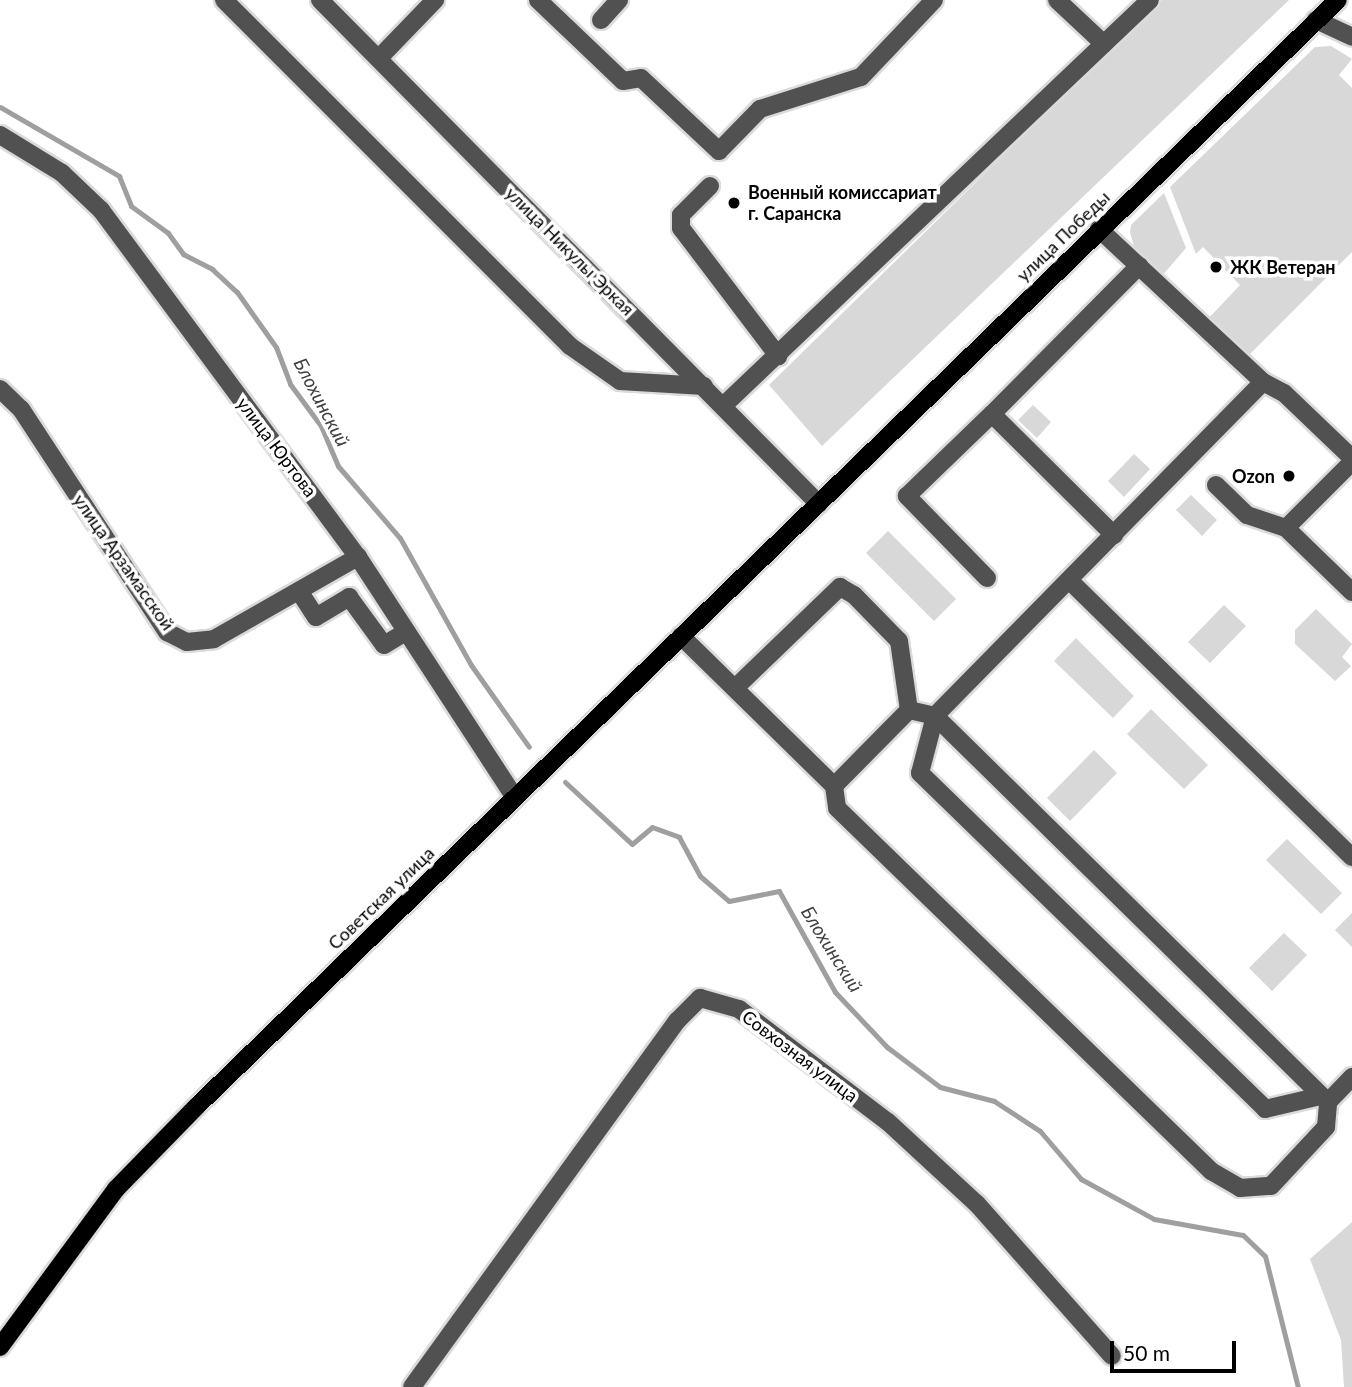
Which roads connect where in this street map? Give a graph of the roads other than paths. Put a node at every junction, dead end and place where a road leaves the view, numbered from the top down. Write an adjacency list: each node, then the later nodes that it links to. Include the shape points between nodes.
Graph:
1 (224, 0): 21 (street, via 570,346 620,382)
2 (320, 0): 14 (street, улица Никулы Эркая)
3 (435, 0): 14 (street)
4 (538, 0): 6 (street, via 623,81 641,78 719,151 760,109 861,77)
5 (620, 0): 10 (street)
6 (934, 0)
7 (1056, 0): 13 (street)
8 (1150, 0): 13 (street)
9 (1338, 0): 11 (main road, улица Победы)
10 (601, 20)
11 (1316, 20): 12 (street); 17 (main road, улица Победы)
12 (1352, 37)
13 (1104, 44): 19 (street)
14 (379, 58): 21 (street, улица Никулы Эркая)
15 (0, 135): 30 (street, улица Юртова, via 62,173 101,210)
16 (710, 186): 19 (street, via 681,215 681,228)
17 (1099, 229): 18 (street); 27 (main road, улица Победы)
18 (1139, 266): 20 (street); 24 (street)
19 (778, 356): 23 (street)
20 (1263, 382): 25 (street, via 1284,393); 29 (street)
21 (704, 386): 23 (street, улица Никулы Эркая)
22 (0, 389): 33 (street, улица Арзамасской, via 21,409 167,632 187,642 214,639)
23 (723, 406): 27 (street, улица Никулы Эркая)
24 (992, 414): 29 (street); 31 (street, via 907,496)
25 (1352, 460): 28 (street)
26 (1216, 485): 28 (street, via 1247,515)
27 (818, 504): 36 (main road, Советская улица)
28 (1286, 528): 34 (street)
29 (1114, 535): 32 (street)
30 (358, 557): 33 (street, улица Арзамасской); 35 (street, улица Юртова)
31 (987, 578)
32 (1069, 580): 39 (street); 42 (street)
33 (299, 591): 35 (street, via 316,617 349,597 384,645)
34 (1352, 592)
35 (406, 632): 41 (street, улица Юртова)
36 (681, 636): 37 (street); 41 (main road, Советская улица)
37 (735, 688): 38 (street, via 840,587 854,594 899,641); 40 (street)
38 (909, 710): 39 (street); 40 (street)
39 (935, 716): 44 (street); 44 (street, via 920,773 1265,1109)
40 (834, 786): 44 (street, via 837,808 1211,1171 1240,1188 1271,1186 1326,1127)
41 (514, 796): 45 (main road, Советская улица, via 116,1189)
42 (1352, 857)
43 (1352, 1077): 44 (street)
44 (1324, 1099)
45 (0, 1347)
46 (1112, 1356): 47 (street, Совхозная улица, via 977,1204 888,1122 739,1009 700,998 677,1021)
47 (412, 1387)

